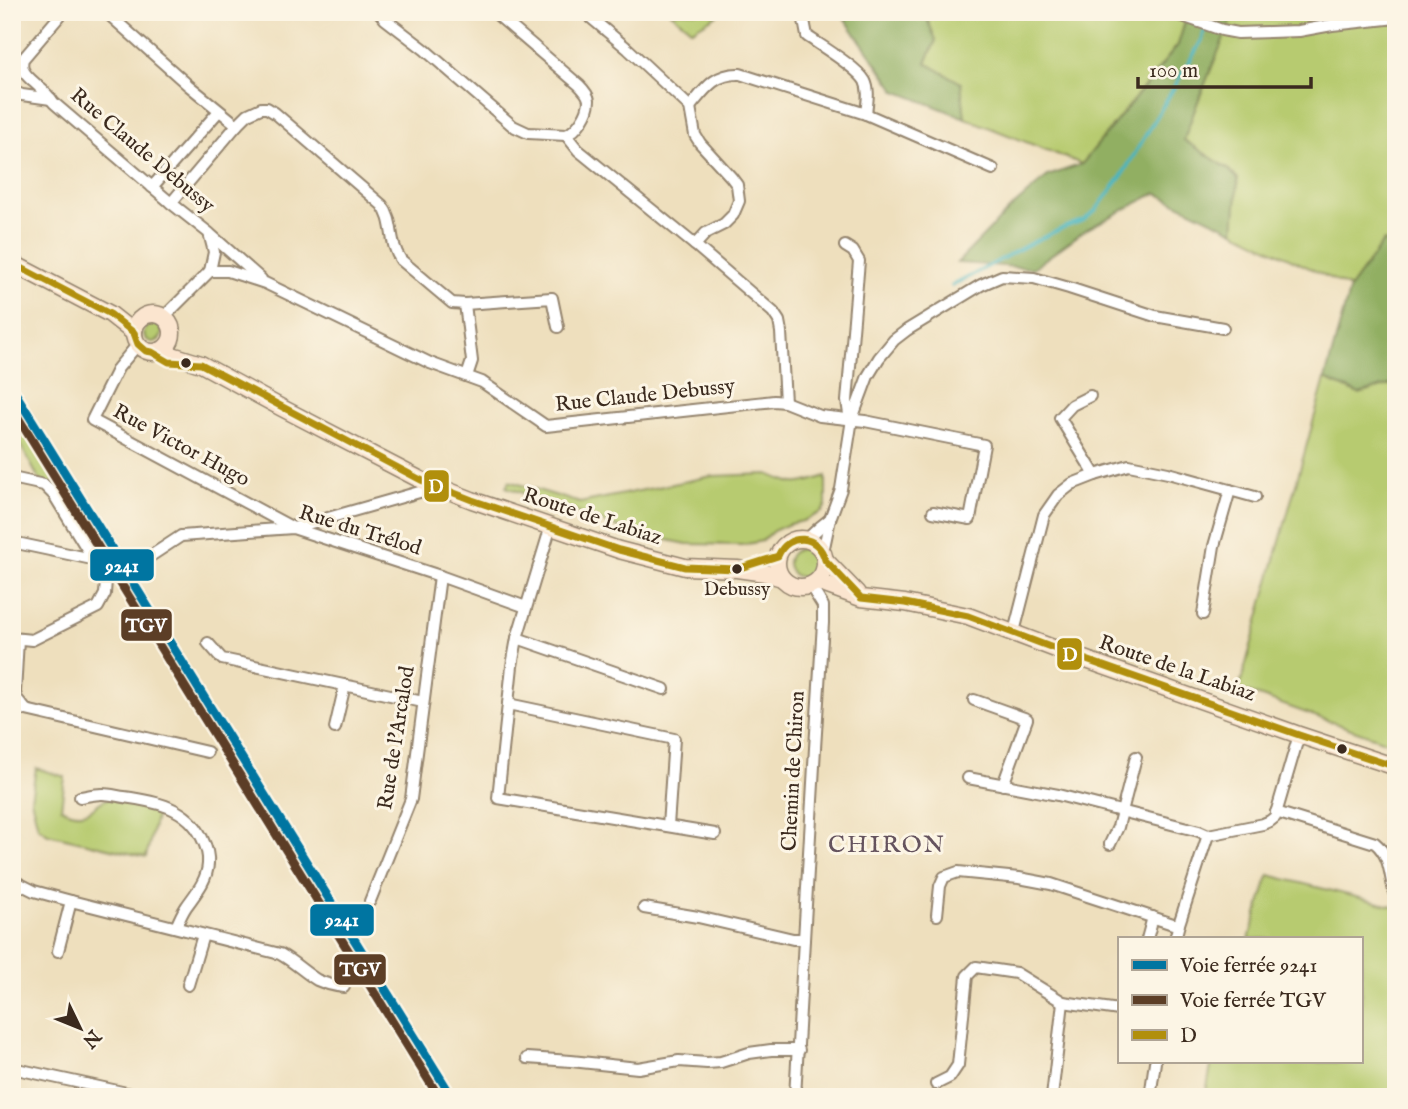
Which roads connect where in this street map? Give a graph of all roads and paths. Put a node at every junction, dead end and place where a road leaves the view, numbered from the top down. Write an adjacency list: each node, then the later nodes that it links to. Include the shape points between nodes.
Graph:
1 (63, 12): 10 (street, Rue Claude Debussy, via 22,65 24,74)
2 (107, 12): 12 (street)
3 (379, 12): 15 (street, via 513,126 528,133)
4 (494, 12): 15 (street, via 586,93 586,110 573,133)
5 (584, 12): 11 (street)
6 (795, 12): 13 (street, via 803,15 807,37 865,80)
7 (1171, 12): 8 (street, via 1238,33 1299,31)
8 (1396, 18)
9 (12, 91): 10 (street, Rue Claude Debussy)
10 (51, 99): 17 (street, Rue Claude Debussy)
11 (690, 107): 13 (street, via 711,83 729,73); 20 (street, via 700,144 731,177 739,195 733,215)
12 (219, 111): 14 (street); 17 (street)
13 (866, 114): 16 (street)
14 (237, 125): 18 (street); 25 (street, via 261,108 275,113 382,205 401,260 452,303)
15 (566, 135): 20 (street, via 578,150)
16 (993, 169)
17 (152, 187): 18 (street, Rue Claude Debussy)
18 (171, 203): 19 (street, Rue Claude Debussy)
19 (209, 233): 23 (street, Rue Claude Debussy, via 214,252); 24 (street, Rue Claude Debussy)
20 (695, 245): 35 (street, via 779,321)
21 (845, 246): 36 (street, via 859,261 847,401)
22 (12, 263): 29 (main road)
23 (211, 271): 24 (street, Rue Claude Debussy, via 228,271); 26 (street)
24 (265, 283): 33 (street, Rue Claude Debussy, via 430,363)
25 (465, 304): 27 (street, via 552,298); 33 (street, via 472,361)
26 (164, 317): 29 (main road, via 144,316); 30 (main road)
27 (558, 327)
28 (1223, 328): 36 (street, via 1155,316 1034,278 1002,276 894,340 868,376)
29 (137, 333): 31 (main road, via 146,351); 45 (street, Rue Victor Hugo, via 92,420)
30 (172, 336): 31 (main road); 32 (main road)
31 (159, 351): 32 (main road)
32 (201, 364): 39 (main road, Route de Labiaz)
33 (467, 376): 35 (street, Rue Claude Debussy, via 547,426)
34 (1090, 396): 37 (street, via 1060,418)
35 (785, 402): 36 (street, Rue Claude Debussy, via 820,416)
36 (852, 419): 42 (street, Rue Claude Debussy, via 984,445 970,519); 43 (street, via 841,489)
37 (1095, 475): 40 (street, via 1129,466); 61 (street, via 1072,484 1044,515)
38 (12, 478): 50 (street, via 44,485 54,495)
39 (438, 487): 44 (main road, Route de Labiaz); 45 (street)
40 (1230, 490): 41 (street); 60 (street, via 1214,546)
41 (1255, 496)
42 (933, 512)
43 (830, 519): 46 (street); 49 (street)
44 (551, 526): 52 (main road, Route de Labiaz, via 685,567); 59 (street)
45 (293, 528): 51 (street, Rue du Trélod, via 181,536); 53 (street, Rue du Trélod)
46 (806, 540): 48 (main road, via 787,544); 49 (main road, via 818,545)
47 (12, 542): 50 (street)
48 (778, 556): 52 (main road, Route de Labiaz); 54 (main road)
49 (824, 556): 55 (main road, via 822,576); 57 (main road)
50 (92, 559): 62 (street, via 106,580 98,607 32,640)
51 (143, 561)
52 (737, 569): 54 (main road, Route de Labiaz)
53 (440, 576): 59 (street, Rue du Trélod); 68 (street, Rue de l'Arcalod)
54 (782, 578): 55 (main road, via 795,586)
55 (813, 584): 56 (main road, Route de la Labiaz); 58 (street)
56 (841, 591): 57 (main road, Route de la Labiaz); 58 (street)
57 (861, 598): 61 (main road, Route de la Labiaz, via 968,616)
58 (823, 606): 96 (street, Chemin de Chiron)
59 (526, 607): 63 (street)
60 (1203, 614)
61 (1014, 632): 71 (main road, Route de la Labiaz)
62 (15, 638): 72 (street, via 15,693 26,710)
63 (517, 638): 66 (street); 69 (street)
64 (208, 643): 65 (street, via 222,659)
65 (345, 685): 68 (street); 70 (street)
66 (664, 689)
67 (974, 700): 76 (street, via 1027,719)
68 (423, 702): 87 (street, Rue de l'Arcalod, via 411,799)
69 (508, 704): 80 (street, via 674,739); 80 (street, via 498,799)
70 (335, 727)
71 (1299, 735): 74 (main road, Route de la Labiaz); 79 (street)
72 (207, 752)
73 (1136, 757): 78 (street)
74 (1396, 767)
75 (968, 778): 76 (street)
76 (1003, 785): 78 (street)
77 (80, 797): 92 (street, via 101,794 148,800 193,822 204,841 208,863 201,887)
78 (1122, 811): 82 (street); 83 (street)
79 (1276, 813): 82 (street, via 1263,824); 85 (street, via 1375,843 1387,856)
80 (668, 826): 81 (street)
81 (715, 834)
82 (1208, 835): 91 (street)
83 (1110, 844)
84 (12, 880): 86 (street)
85 (1396, 898)
86 (71, 901): 92 (street); 97 (street)
87 (370, 901)
88 (644, 908): 96 (street)
89 (937, 915): 90 (street, via 944,877 958,872 1051,884)
90 (1153, 917): 91 (street); 94 (street)
91 (1179, 924): 95 (street)
92 (176, 926): 93 (street)
93 (203, 935): 100 (street); 101 (street, via 280,954 316,979)
94 (1148, 937)
95 (1176, 937)
96 (804, 939): 104 (street, Chemin de Chiron)
97 (58, 951)
98 (992, 954): 99 (street)
99 (991, 968): 102 (street, via 1016,973); 108 (street, via 976,967 967,976 958,1065 950,1077)
100 (188, 985)
101 (344, 987)
102 (1063, 1002): 103 (street); 111 (street)
103 (1118, 1010)
104 (799, 1050): 105 (street, via 638,1068); 110 (street, Chemin de Chiron)
105 (527, 1058)
106 (1155, 1064): 112 (street)
107 (12, 1068): 109 (street)
108 (936, 1084)
109 (145, 1097)
110 (795, 1097)
111 (1052, 1097)
112 (1150, 1097)

